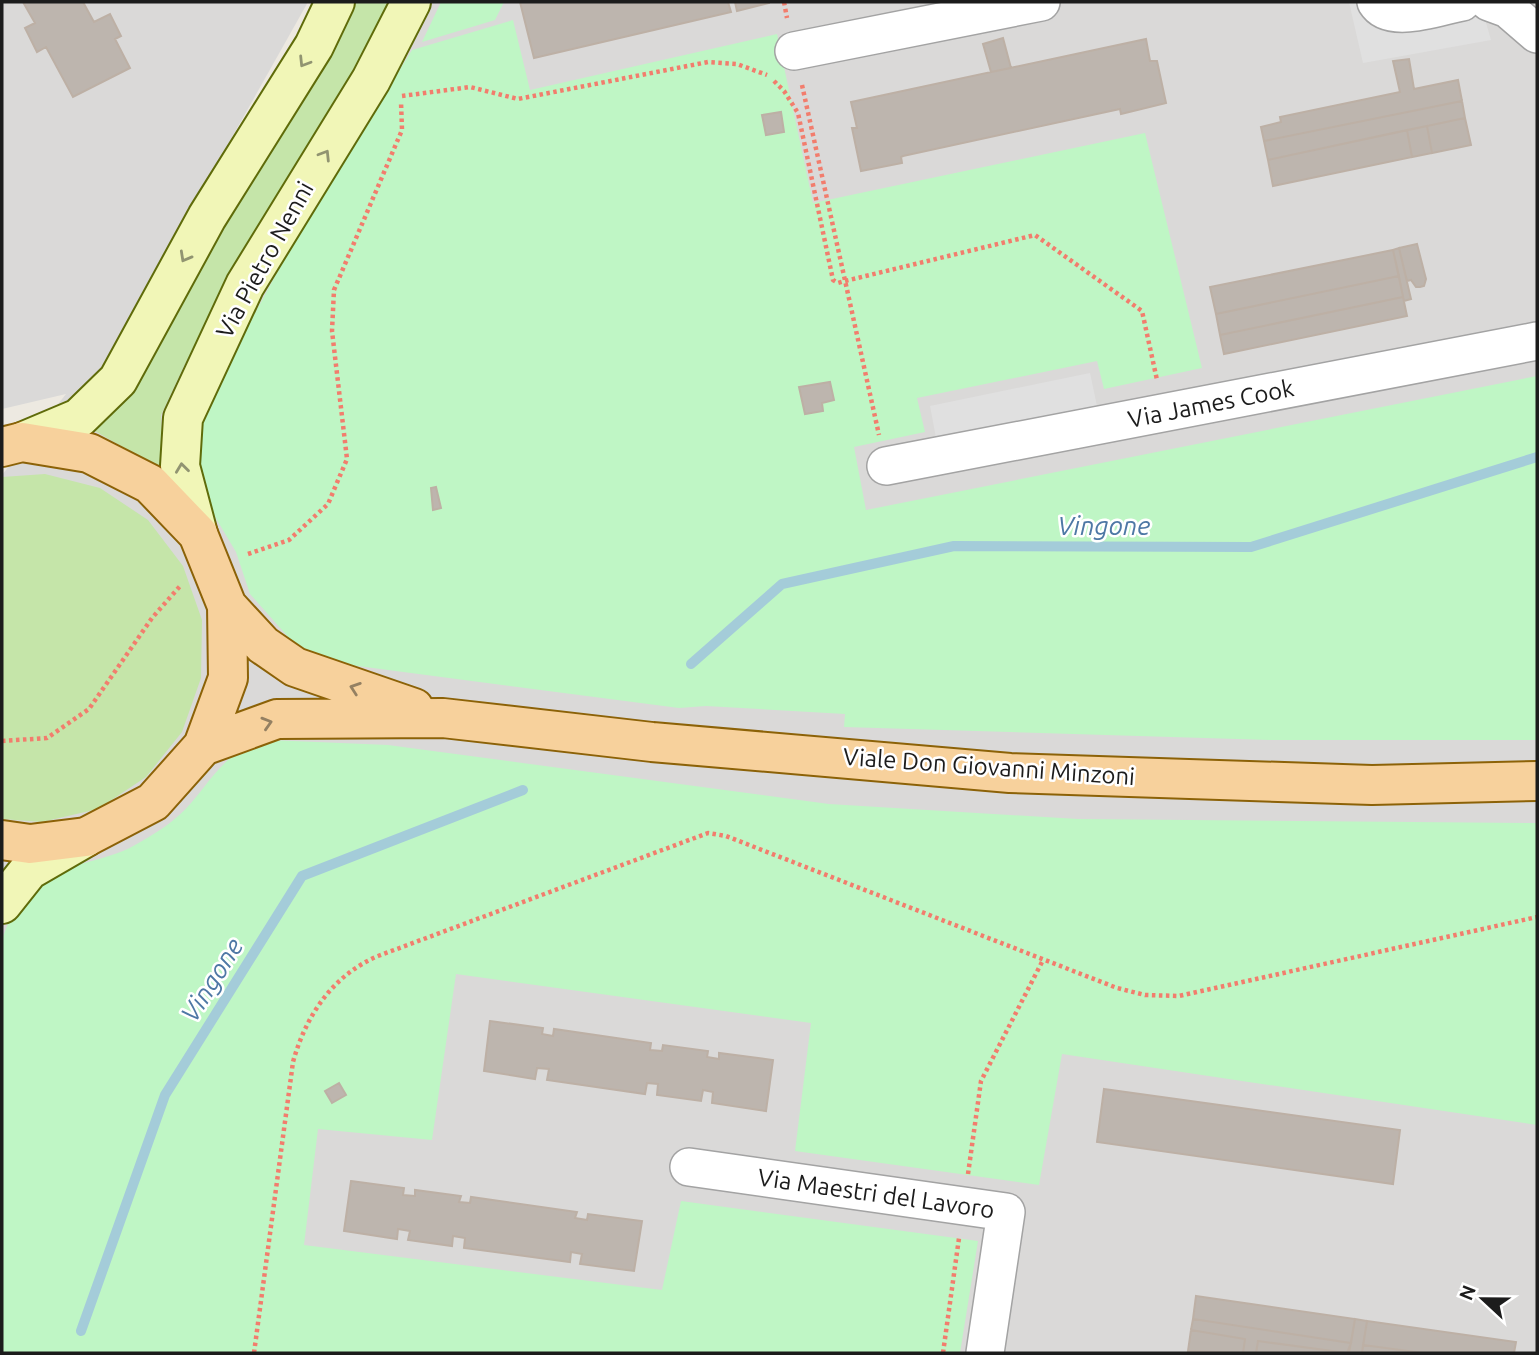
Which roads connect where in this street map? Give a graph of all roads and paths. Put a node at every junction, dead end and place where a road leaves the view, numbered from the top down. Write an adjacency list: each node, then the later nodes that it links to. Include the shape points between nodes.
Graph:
1 (335, 2): 13 (street, one-way to 13, via 314,46 207,217 118,380 79,418)
2 (411, 2): 15 (street, Via Pietro Nenni, one-way to 2, via 180,466 183,418 245,285 371,80)
3 (784, 2): 9 (path)
4 (1041, 2): 9 (street)
5 (1376, 2): 6 (street, via 1399,15)
6 (1462, 2)
7 (1489, 2): 8 (street, via 1508,9)
8 (1537, 34)
9 (794, 51): 10 (path)
10 (845, 281): 12 (path, via 1035,235 1142,312 1156,379); 14 (path); 16 (path, via 833,281 798,113 764,72 708,62 518,99 470,88 400,96 402,130 334,290 332,331 347,459 328,504 289,540)
11 (1537, 341): 14 (street, Via James Cook)
12 (1163, 383)
13 (12, 444): 15 (main road, via 89,453 150,484)
14 (886, 466)
15 (198, 534): 18 (main road)
16 (248, 554)
17 (187, 577): 20 (path, via 152,618 89,709 47,738)
18 (227, 606): 19 (main road, Viale Don Giovanni Minzoni, one-way to 18, via 295,667 264,645); 21 (main road, via 228,678)
19 (443, 718): 21 (main road, Viale Don Giovanni Minzoni, one-way to 19, via 277,719); 22 (main road, Viale Don Giovanni Minzoni, via 652,742 1010,773 1372,785)
20 (2, 741)
21 (203, 746): 23 (main road, via 153,802)
22 (1537, 781)
23 (86, 836): 24 (main road, via 30,844); 25 (street, via 29,870)
24 (2, 840)
25 (2, 904)
26 (1537, 917): 27 (path, via 1179,996 1117,988)
27 (1043, 960): 29 (path, via 981,1082); 30 (path, via 726,835 708,833 357,965 314,1010 293,1062)
28 (689, 1167): 29 (street, Via Maestri del Lavoro)
29 (963, 1207): 31 (path); 32 (street, Via Maestri del Lavoro, via 1006,1212)
30 (254, 1353)
31 (943, 1353)
32 (985, 1353)

